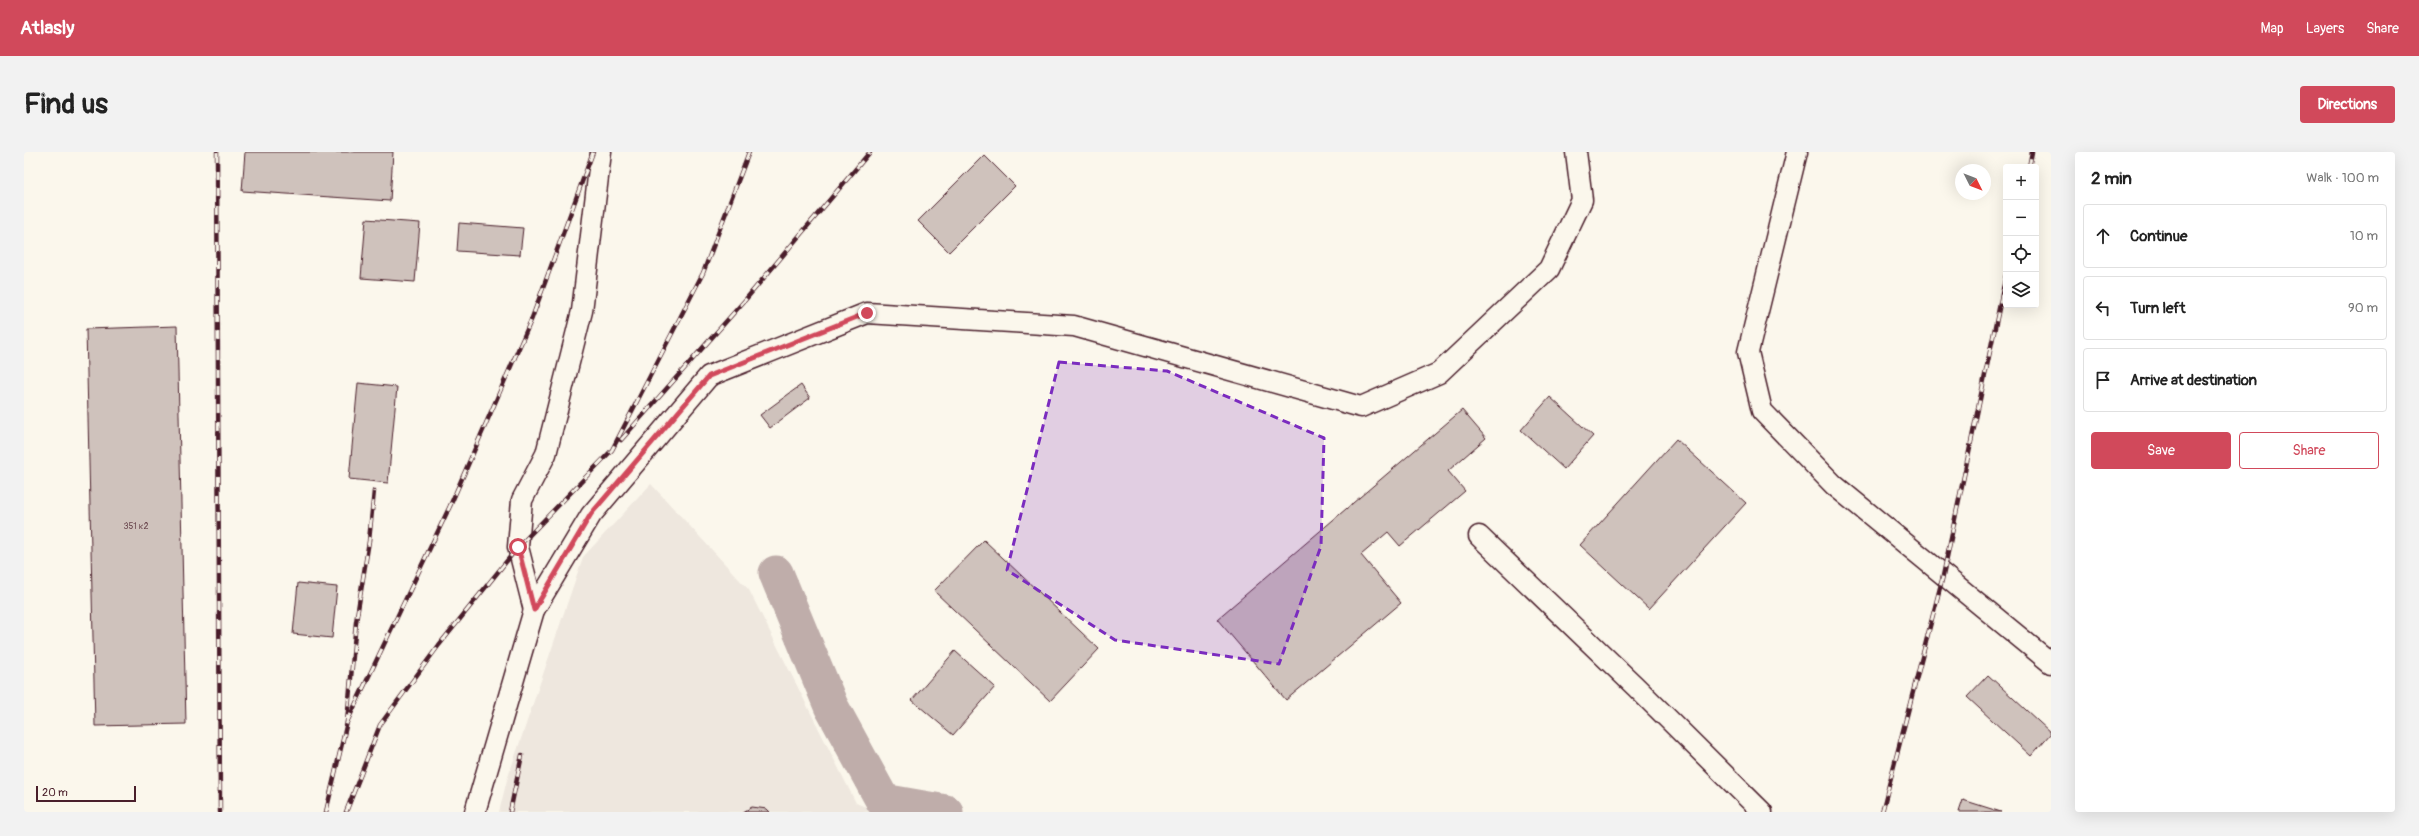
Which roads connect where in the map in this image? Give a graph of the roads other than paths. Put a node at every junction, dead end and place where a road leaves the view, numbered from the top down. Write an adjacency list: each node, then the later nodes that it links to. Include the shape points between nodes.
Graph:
1 (601, 152): 5 (lane, via 582,311 546,454 522,500 518,547)
2 (1576, 152): 5 (lane, via 1582,200 1549,269 1439,372 1375,401 1361,407 1074,326 867,313 709,376 591,514)
3 (1797, 152): 6 (lane, via 1748,352 1762,411 1834,485)
4 (1479, 536): 8 (lane, via 1636,686)
5 (534, 610): 7 (lane)
6 (2051, 664)
7 (475, 812)
8 (1762, 812)

